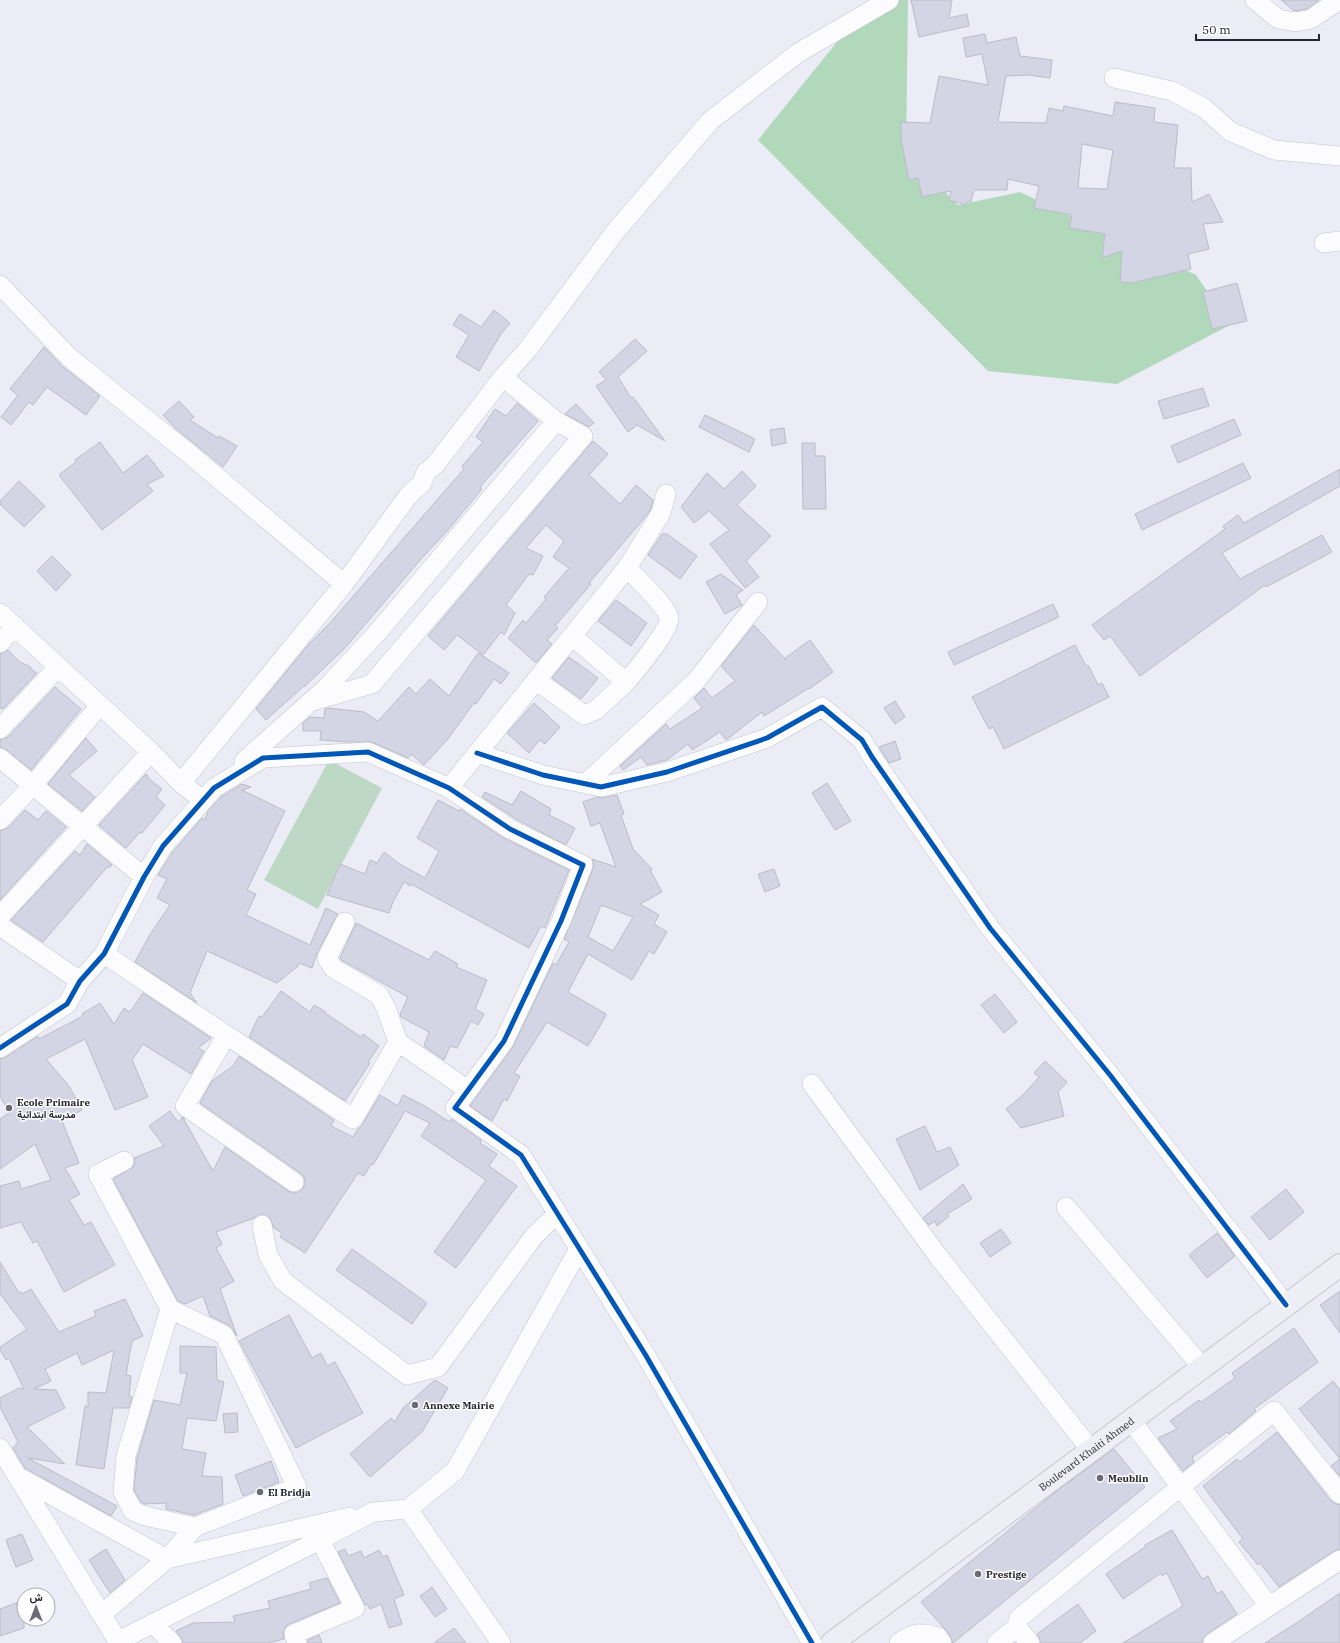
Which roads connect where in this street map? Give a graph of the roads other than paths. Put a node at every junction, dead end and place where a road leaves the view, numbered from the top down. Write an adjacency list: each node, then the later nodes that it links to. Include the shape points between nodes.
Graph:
1 (888, 0): 7 (street, via 798,53 710,121 615,232 528,349)
2 (1255, 0): 3 (street, via 1278,19 1296,22 1311,19)
3 (1339, 0)
4 (1114, 78): 5 (street, via 1172,91 1204,108 1231,132 1274,150)
5 (1340, 156)
6 (0, 285): 11 (street, via 69,358 187,452)
7 (503, 377): 8 (street); 11 (street, via 435,465 426,472 422,482 408,496)
8 (556, 421): 20 (street, via 377,633); 20 (street, via 583,436 372,684)
9 (666, 494): 10 (street, via 661,513)
10 (627, 568): 15 (street); 19 (street, via 665,608 670,623)
11 (344, 584): 26 (street)
12 (758, 602): 27 (street, via 696,680)
13 (0, 613): 14 (street)
14 (14, 626): 16 (street); 17 (street)
15 (572, 636): 18 (street); 19 (street)
16 (0, 643)
17 (58, 667): 21 (street); 22 (street)
18 (536, 680): 19 (street, via 584,715 596,710); 24 (street)
19 (626, 682)
20 (310, 702): 30 (street)
21 (100, 705): 23 (street); 28 (street)
22 (0, 730)
23 (151, 752): 26 (street); 32 (street)
24 (477, 753): 27 (street, via 543,775); 29 (street)
25 (0, 758): 28 (street)
26 (181, 783): 30 (street)
27 (585, 784): 51 (street, via 601,787 667,772 768,738 822,707 862,740 990,928 1110,1075)
28 (33, 785): 31 (street); 32 (street)
29 (449, 788): 30 (street, via 368,752 263,758); 43 (street, via 510,828 583,865 561,921 504,1041)
30 (209, 794): 33 (street, via 163,846)
31 (0, 820)
32 (82, 826): 33 (street); 34 (street)
33 (144, 877): 37 (street)
34 (0, 916)
35 (345, 922): 40 (street, via 327,958 333,968 379,995)
36 (0, 926): 38 (street)
37 (104, 954): 38 (street); 39 (street)
38 (80, 981): 41 (street, via 67,1004)
39 (226, 1036): 40 (street, via 353,1119); 45 (street, via 185,1106)
40 (398, 1042): 43 (street)
41 (0, 1048)
42 (812, 1084): 56 (street, via 938,1256)
43 (468, 1090): 47 (street, via 454,1108 521,1155)
44 (124, 1161): 52 (street, via 98,1174)
45 (294, 1182)
46 (1066, 1207): 53 (street)
47 (557, 1214): 48 (street, via 534,1236 438,1367 408,1375 283,1281 268,1255); 49 (street)
48 (262, 1225)
49 (579, 1249): 60 (street, via 454,1471); 74 (street, via 645,1354)
50 (1340, 1265): 51 (highway, Boulevard Khaiti Ahmed)
51 (1286, 1305): 53 (highway, Boulevard Khaiti Ahmed)
52 (170, 1309): 62 (street, via 126,1456 123,1492 133,1511); 62 (street, via 224,1335 296,1488)
53 (1202, 1367): 54 (highway, Boulevard Khaiti Ahmed)
54 (1131, 1420): 56 (highway, Boulevard Khaiti Ahmed); 58 (street)
55 (0, 1448): 57 (street)
56 (1091, 1450): 75 (highway, Boulevard Khaiti Ahmed)
57 (17, 1476): 64 (street); 67 (street)
58 (1181, 1488): 59 (street, via 1274,1411); 66 (street); 69 (street, via 1019,1618)
59 (1340, 1494)
60 (408, 1508): 61 (street); 73 (street)
61 (373, 1512): 63 (street); 64 (street)
62 (195, 1527): 64 (street)
63 (320, 1540): 68 (street); 72 (street, via 355,1608 294,1634)
64 (167, 1559): 67 (street)
65 (1340, 1560): 66 (street)
66 (1268, 1606): 80 (street)
67 (102, 1614): 70 (street)
68 (153, 1623): 70 (street); 71 (street)
69 (1017, 1627): 78 (street); 79 (street)
70 (118, 1642)
71 (172, 1643)
72 (297, 1643)
73 (501, 1643)
74 (812, 1643)
75 (832, 1643)
76 (899, 1643): 77 (street, via 907,1637 923,1633 938,1637)
77 (942, 1643)
78 (997, 1643)
79 (1030, 1643)
80 (1213, 1643)

